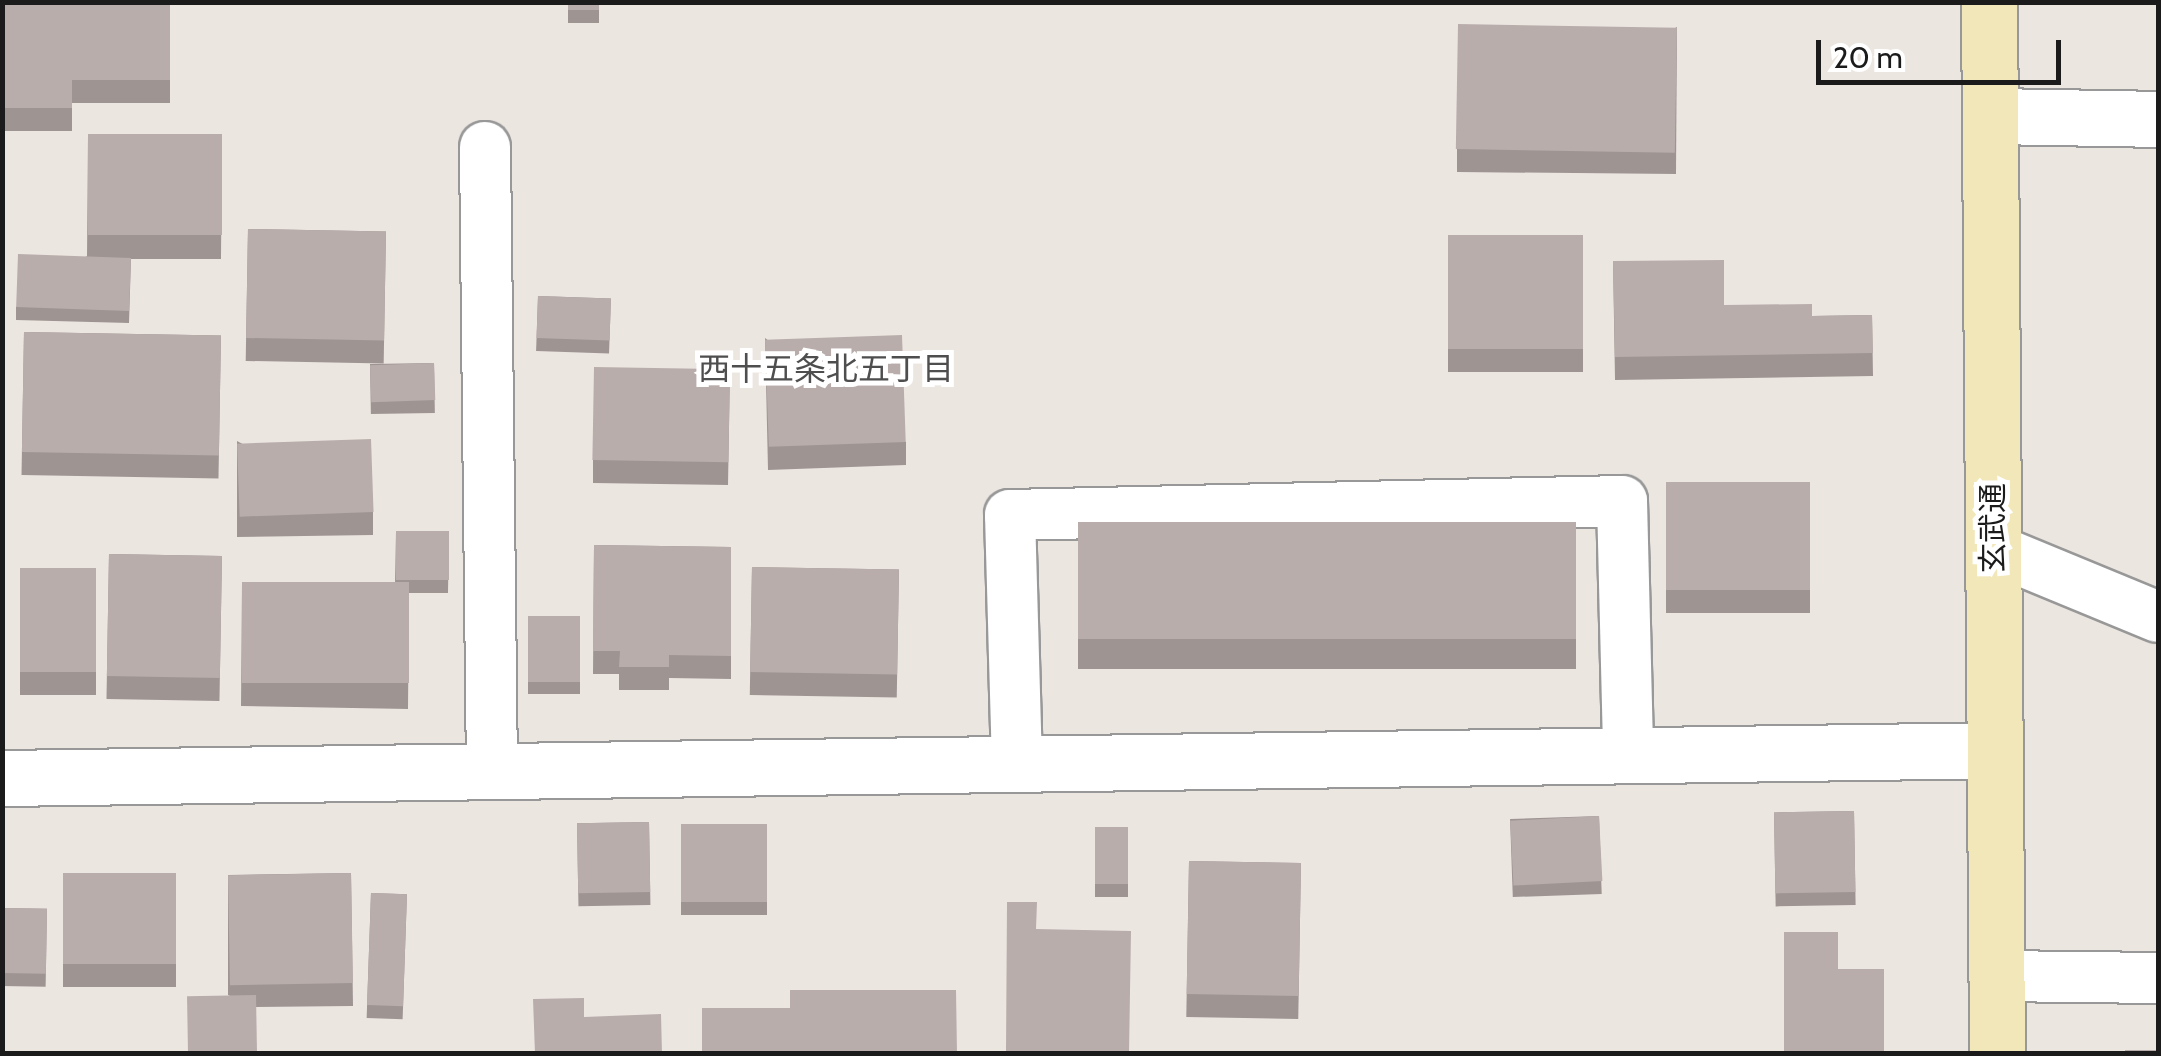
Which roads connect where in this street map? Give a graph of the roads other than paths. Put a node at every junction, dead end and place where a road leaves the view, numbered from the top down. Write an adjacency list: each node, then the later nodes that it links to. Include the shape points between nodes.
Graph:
1 (1989, 2): 2 (street, 玄武通)
2 (1992, 116): 3 (street); 5 (street, 玄武通)
3 (2158, 119)
4 (485, 147): 10 (lane)
5 (1994, 550): 6 (lane); 7 (street, 玄武通)
6 (2158, 617)
7 (1995, 750): 8 (street); 12 (street, 玄武通)
8 (1628, 755): 9 (street); 9 (lane, via 1622,500 1010,515)
9 (1016, 765): 10 (street)
10 (492, 772): 11 (street)
11 (2, 778)
12 (1996, 976): 13 (lane); 14 (street, 玄武通)
13 (2158, 978)
14 (1997, 1054)

